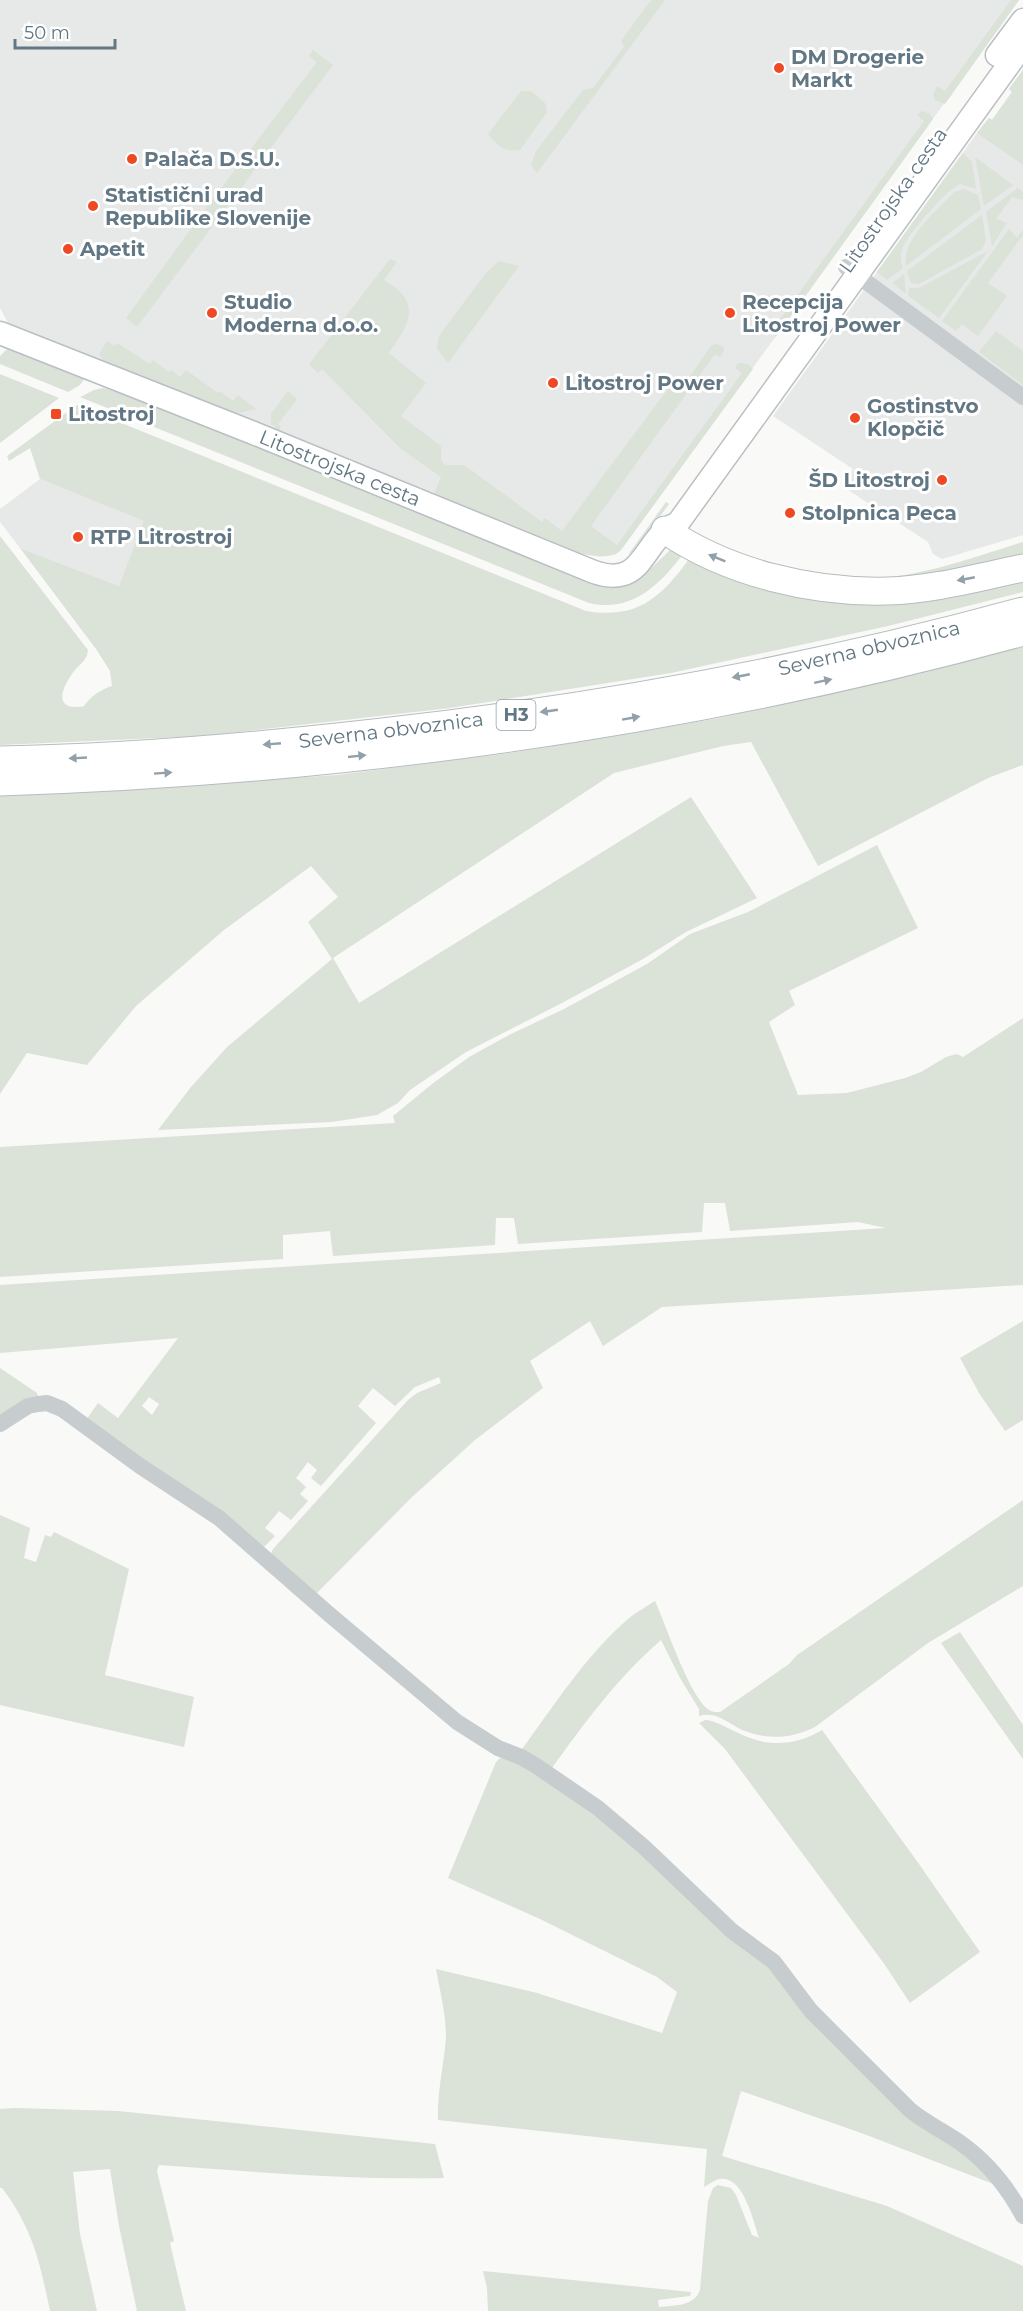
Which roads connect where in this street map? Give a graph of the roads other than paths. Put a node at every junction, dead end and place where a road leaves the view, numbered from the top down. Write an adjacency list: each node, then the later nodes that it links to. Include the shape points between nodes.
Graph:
1 (1023, 20): 3 (main road, Litostrojska cesta)
2 (1023, 45): 3 (main road, Litostrojska cesta)
3 (851, 270): 5 (street); 6 (main road, Litostrojska cesta, via 719,454 667,515)
4 (0, 333): 6 (main road, Litostrojska cesta, via 599,573 618,575 634,569)
5 (1023, 397)
6 (665, 530): 7 (highway, one-way to 6, via 922,587 861,591 773,577 736,566)
7 (1023, 568)
8 (1023, 611): 10 (highway, Severna obvoznica / H3, one-way to 10, via 780,669 448,725 220,749)
9 (1023, 632): 11 (highway, Severna obvoznica / H3, one-way to 9, via 277,764 562,729 788,688)
10 (0, 760)
11 (0, 782)
12 (0, 1424): 13 (street, via 28,1406 47,1403 62,1409 219,1518 457,1722 498,1748 521,1756 598,1808 644,1846 732,1931 774,1962 811,2011 910,2110 973,2152 1005,2186)
13 (1023, 2216)

